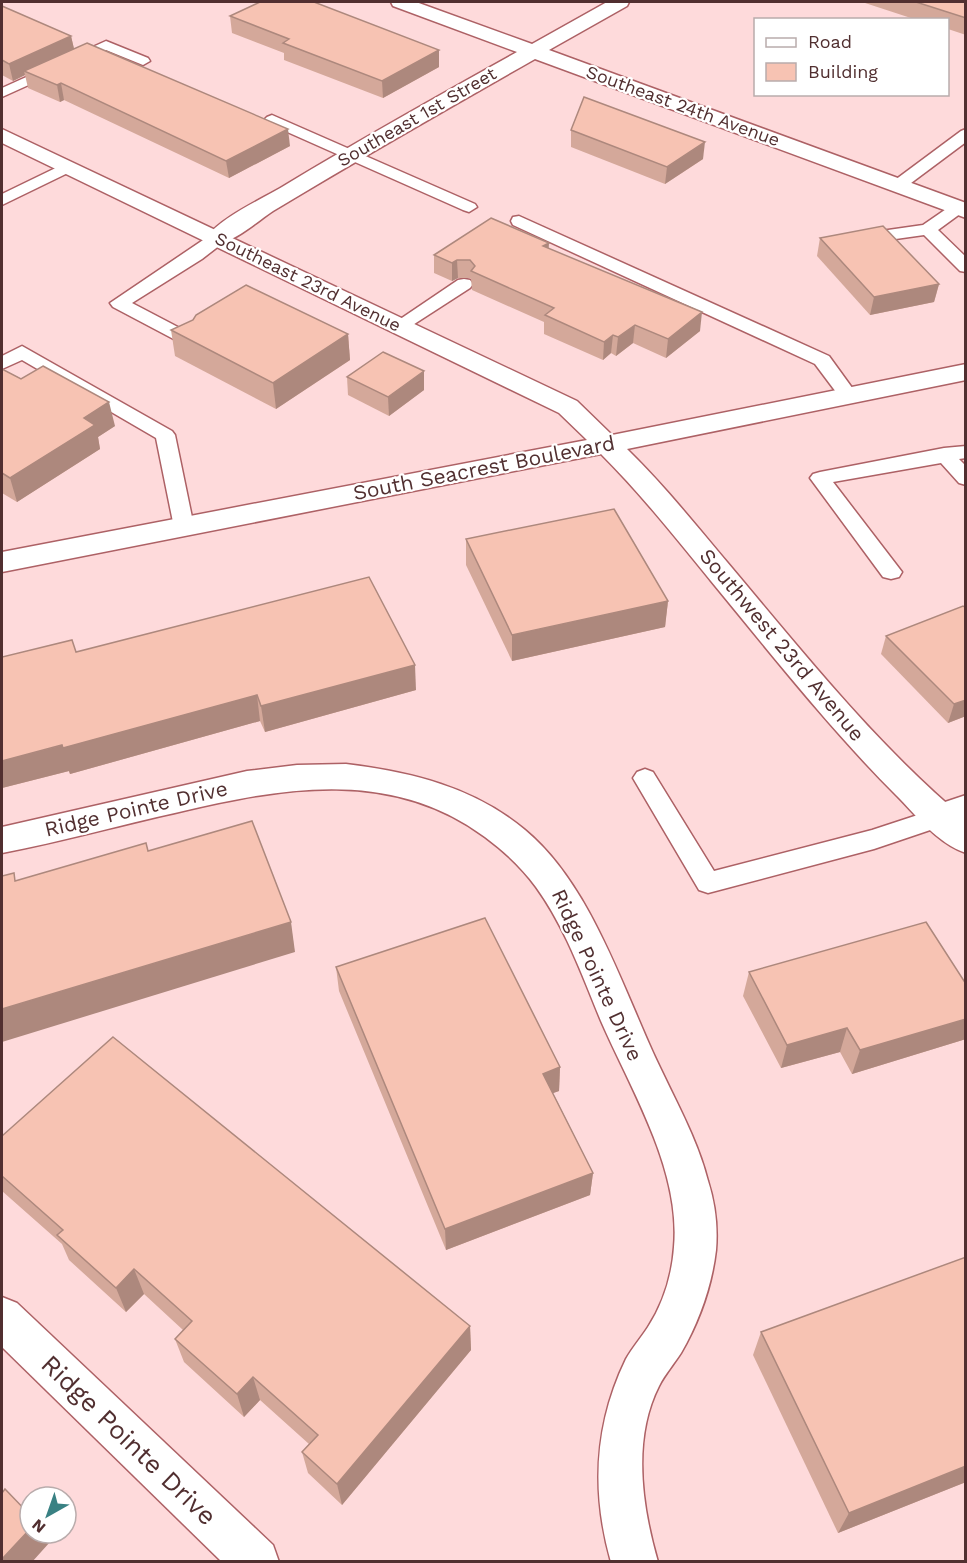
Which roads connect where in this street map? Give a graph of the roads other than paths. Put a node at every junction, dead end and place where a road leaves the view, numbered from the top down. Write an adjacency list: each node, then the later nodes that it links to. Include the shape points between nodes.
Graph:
1 (400, 2): 3 (street, Southeast 24th Avenue)
2 (620, 2): 3 (street, Southeast 1st Street)
3 (533, 51): 9 (street, Southeast 1st Street); 11 (street, Southeast 24th Avenue)
4 (143, 61): 5 (lane, via 106,45)
5 (2, 93)
6 (272, 120): 9 (lane)
7 (966, 134): 11 (lane, via 950,154)
8 (2, 135): 10 (street, Southeast 23rd Avenue)
9 (350, 154): 13 (lane); 17 (street, Southeast 1st Street)
10 (68, 167): 12 (lane); 17 (street, Southeast 23rd Avenue)
11 (897, 186): 14 (street, Southeast 24th Avenue)
12 (2, 200)
13 (469, 207)
14 (962, 210): 16 (lane)
15 (519, 221): 25 (lane, via 822,360)
16 (928, 229): 18 (lane); 19 (lane)
17 (218, 238): 21 (street, Southeast 23rd Avenue); 22 (lane, via 119,303)
18 (840, 242)
19 (966, 267)
20 (464, 284): 21 (lane)
21 (399, 326): 26 (street, Southeast 23rd Avenue, via 568,407)
22 (189, 340)
23 (2, 364): 30 (lane, via 22,352 165,435)
24 (966, 372): 25 (street, South Seacrest Boulevard)
25 (849, 396): 26 (street, South Seacrest Boulevard)
26 (606, 444): 30 (street, South Seacrest Boulevard); 34 (street, Southwest 23rd Avenue, via 645,482 881,760)
27 (966, 452): 28 (lane)
28 (944, 454): 29 (lane); 32 (lane, via 820,478)
29 (966, 479)
30 (184, 527): 31 (street, South Seacrest Boulevard)
31 (2, 562)
32 (891, 572)
33 (645, 778): 34 (lane, via 708,883 874,839)
34 (952, 813): 36 (street, Southwest 23rd Avenue)
35 (2, 840): 39 (street, Ridge Pointe Drive, via 248,783 284,777 351,775 416,787 475,812 497,825 543,867 575,919 681,1160 693,1202 696,1247 687,1292 642,1376 624,1423 619,1477 625,1533)
36 (966, 840)
37 (2, 1318): 38 (street, Ridge Pointe Drive)
38 (256, 1562)
39 (635, 1562)

